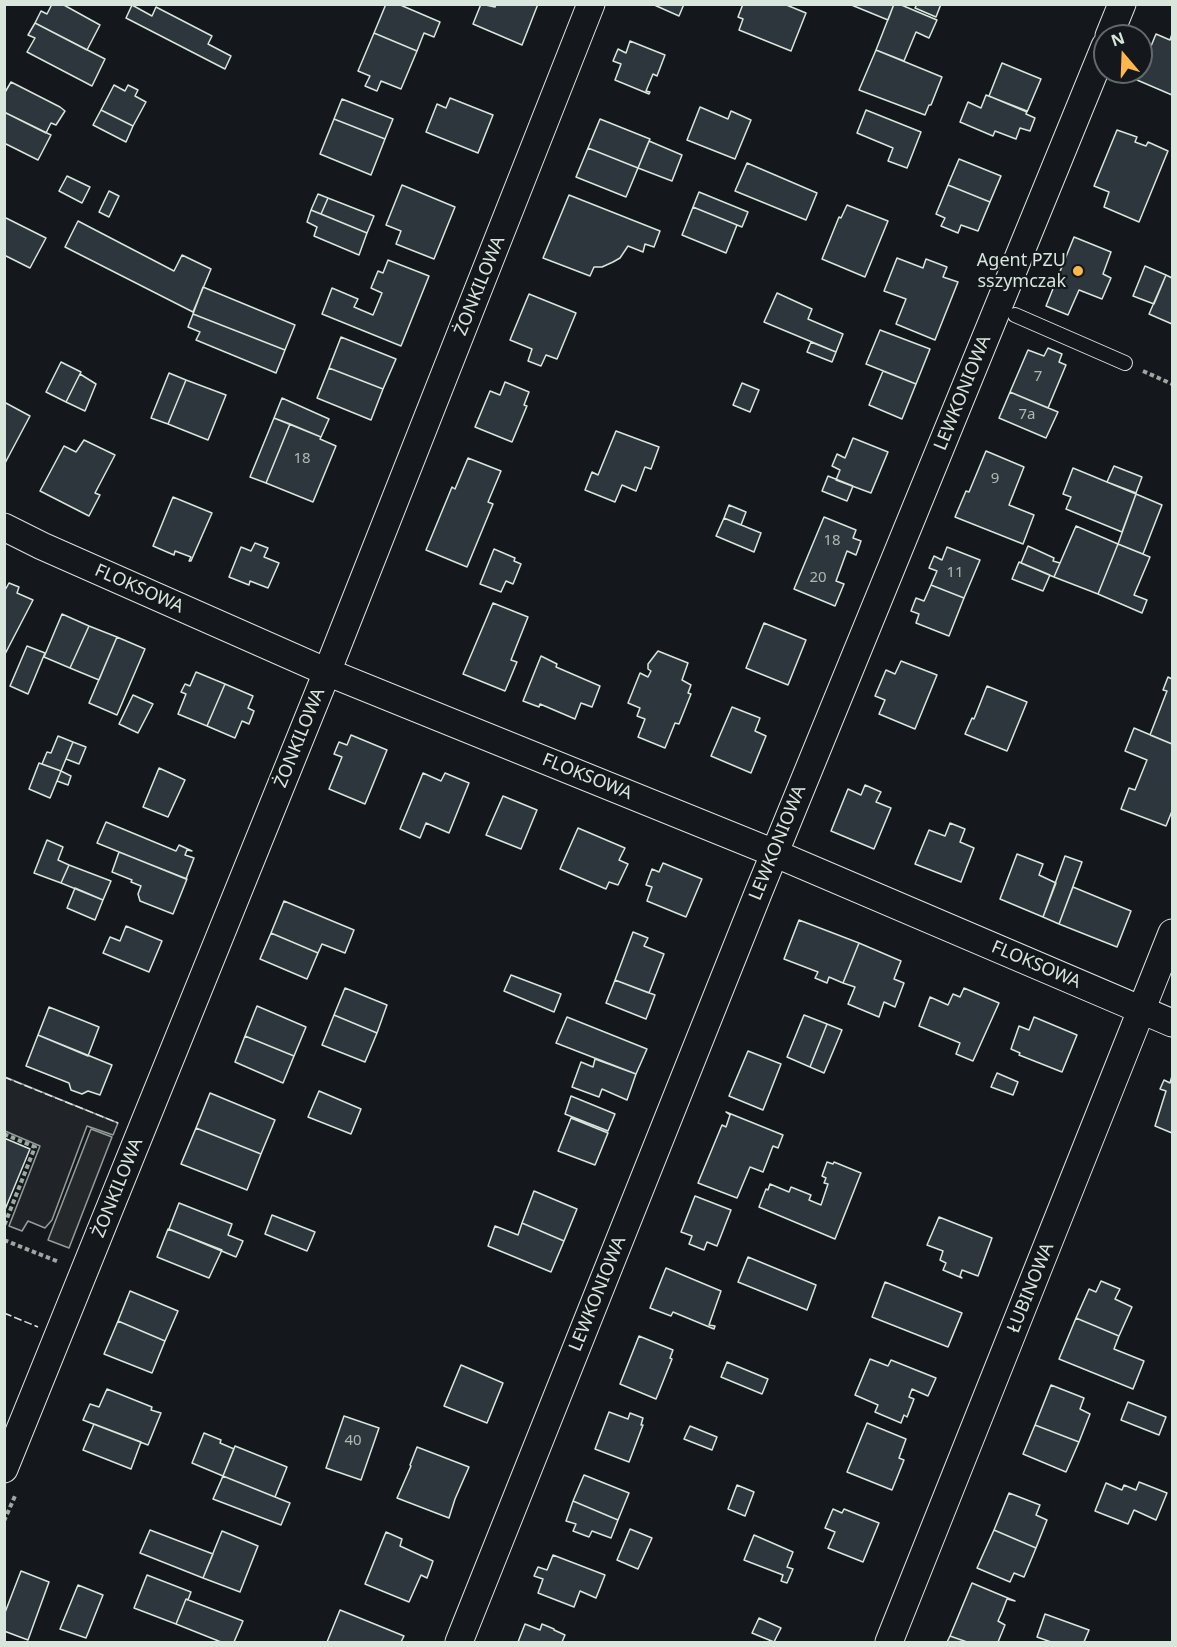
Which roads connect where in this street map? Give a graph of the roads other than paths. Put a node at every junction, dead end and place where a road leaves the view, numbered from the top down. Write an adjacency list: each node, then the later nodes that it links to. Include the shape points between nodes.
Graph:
1 (591, 4): 8 (street, ŻONKILOWA)
2 (1122, 4): 3 (street)
3 (1114, 24)
4 (1093, 75): 9 (street, LEWKONIOWA)
5 (1015, 315): 6 (lane)
6 (1125, 363)
7 (4, 527): 8 (street, FLOKSOWA)
8 (327, 672): 9 (street, FLOKSOWA); 13 (street, ŻONKILOWA)
9 (774, 853): 11 (street, FLOKSOWA); 14 (street, LEWKONIOWA)
10 (1173, 933): 11 (street, ŁUBINOWA)
11 (1142, 1011): 12 (street, FLOKSOWA); 15 (street, ŁUBINOWA)
12 (1173, 1023)
13 (11, 1479)
14 (459, 1642)
15 (890, 1642)

